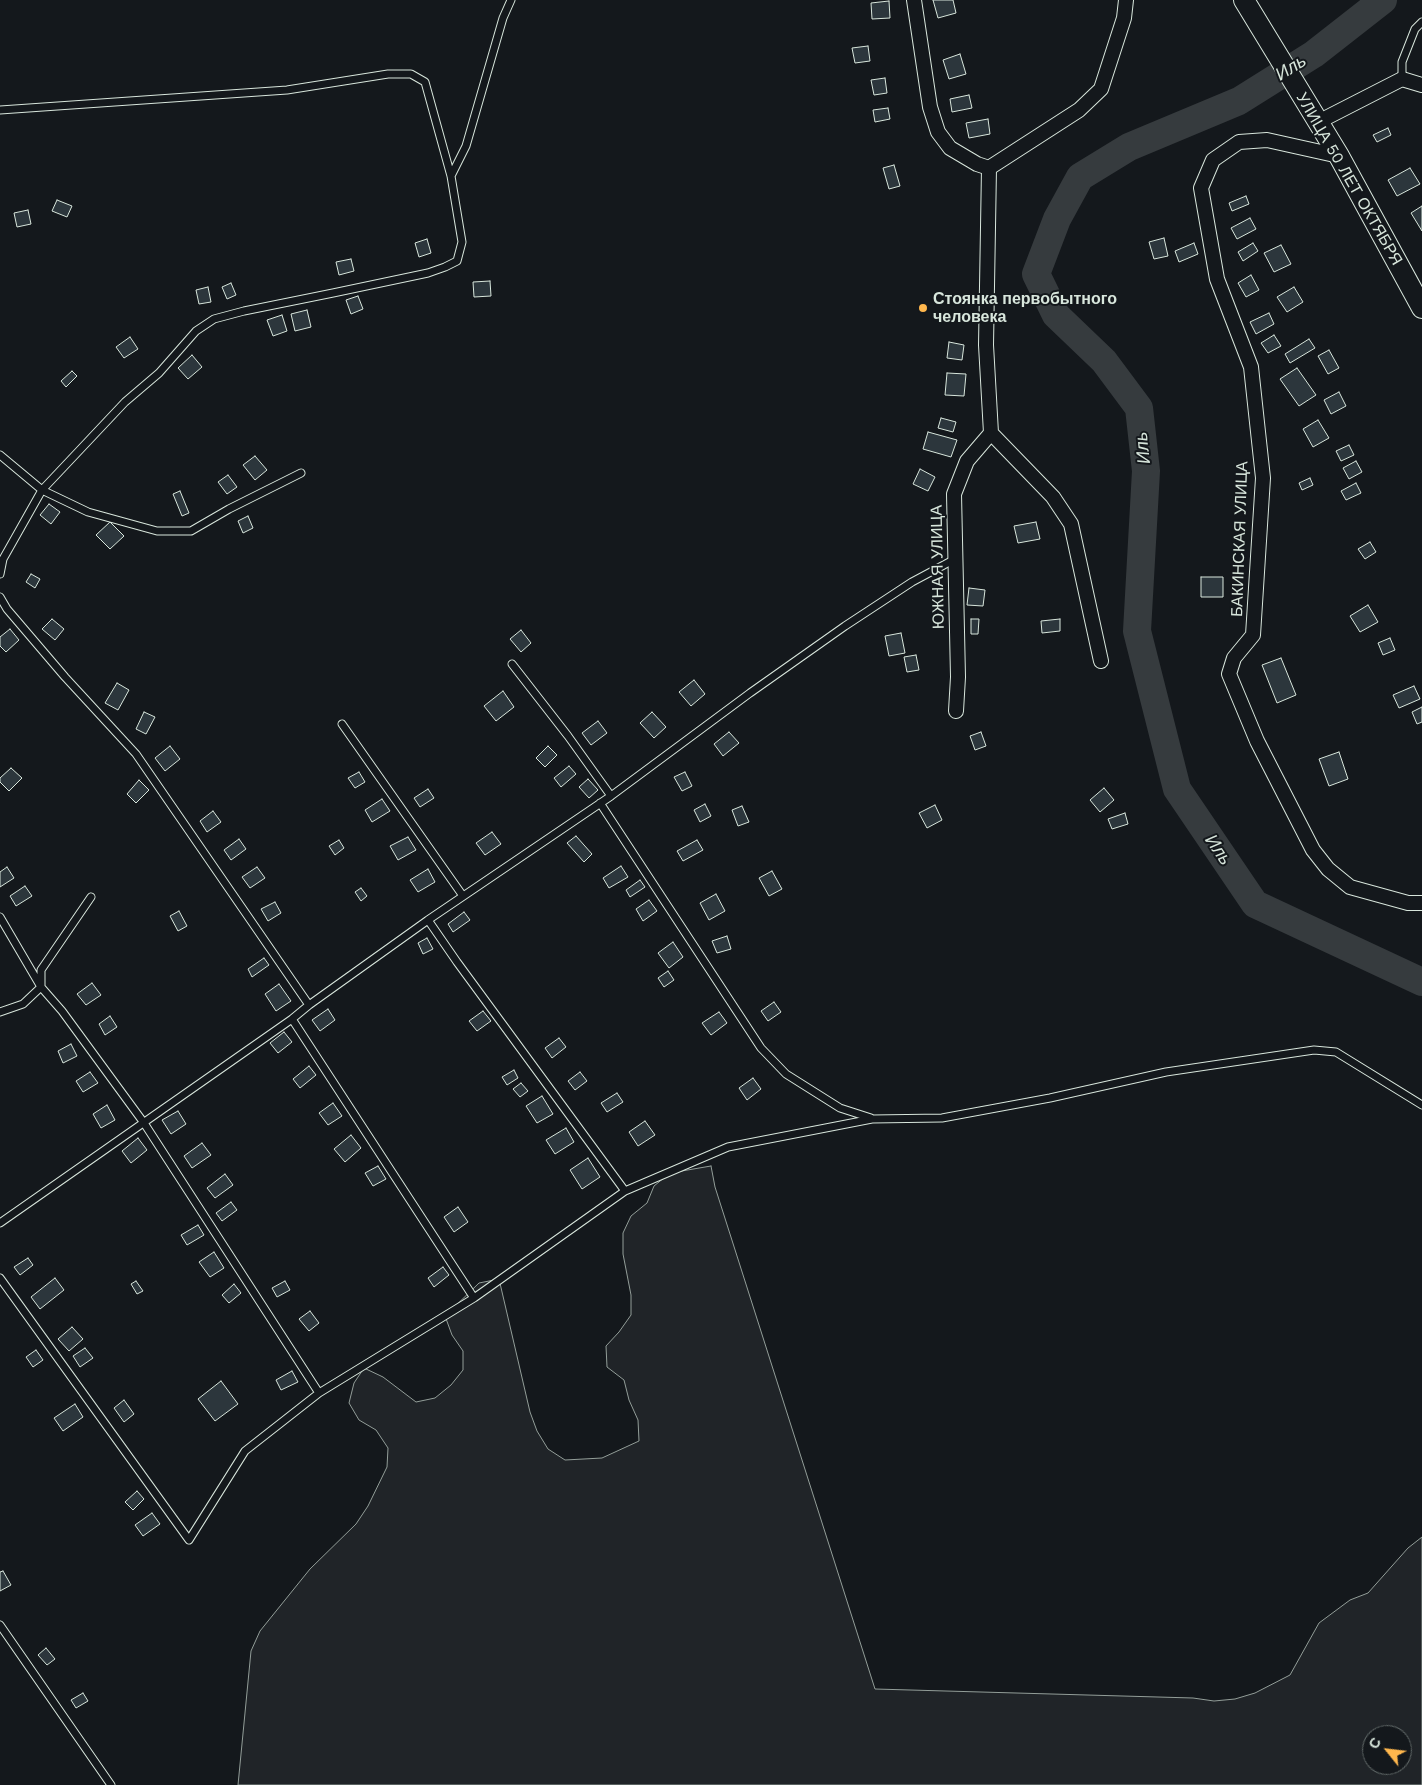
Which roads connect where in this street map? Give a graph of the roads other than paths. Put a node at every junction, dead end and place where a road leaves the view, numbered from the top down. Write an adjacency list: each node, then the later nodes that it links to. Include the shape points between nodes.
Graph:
1 (511, 0): 12 (lane, via 466,146)
2 (914, 0): 11 (street, via 930,107 938,132 950,148)
3 (1126, 0): 11 (street, via 1124,18 1101,89 1079,110)
4 (1244, 0): 9 (street, УЛИЦА 50 ЛЕТ ОКТЯБРЯ)
5 (1422, 22): 6 (lane, via 1402,62)
6 (1402, 79): 7 (street); 9 (street)
7 (1422, 85)
8 (0, 110): 12 (lane, via 288,90 388,74 411,74 425,82)
9 (1313, 114): 10 (street, УЛИЦА 50 ЛЕТ ОКТЯБРЯ)
10 (1339, 156): 13 (street, УЛИЦА 50 ЛЕТ ОКТЯБРЯ); 29 (street, БАКИНСКАЯ УЛИЦА, via 1267,140 1239,142 1213,160 1201,188 1217,279 1251,367 1263,478 1253,635 1234,658 1229,674 1257,741 1312,850 1328,869 1350,887 1408,903)
11 (989, 168): 14 (street, via 986,345)
12 (451, 176): 17 (lane, via 462,242 457,261 428,273 214,319 196,331 159,373 126,402)
13 (1422, 308)
14 (991, 433): 18 (street, ЮЖНАЯ УЛИЦА, via 967,461 954,494); 21 (street, via 1053,497 1071,524)
15 (0, 455): 17 (lane)
16 (301, 473): 17 (lane, via 191,531 157,531 88,512)
17 (42, 490): 19 (lane, via 3,559)
18 (955, 559): 23 (street, ЮЖНАЯ УЛИЦА); 25 (lane, via 912,582 845,626)
19 (0, 574)
20 (0, 597): 33 (lane, via 65,678 136,754)
21 (1101, 661)
22 (512, 664): 25 (lane)
23 (956, 711)
24 (342, 724): 27 (lane)
25 (611, 796): 26 (lane)
26 (600, 803): 27 (lane); 37 (lane, via 761,1048 786,1074 840,1108)
27 (463, 896): 31 (lane)
28 (91, 897): 32 (lane, via 41,970)
29 (1422, 903)
30 (0, 917): 32 (lane)
31 (428, 920): 33 (lane); 39 (lane)
32 (41, 987): 34 (lane, via 23,1004); 38 (lane)
33 (309, 1005): 35 (lane)
34 (0, 1012)
35 (292, 1019): 38 (lane); 42 (lane)
36 (1422, 1105): 37 (lane, via 1336,1052 1314,1050 1166,1072 942,1118)
37 (872, 1119): 39 (lane, via 728,1147)
38 (144, 1123): 40 (lane); 43 (lane)
39 (625, 1191): 42 (lane)
40 (0, 1223)
41 (0, 1278): 43 (lane, via 189,1540 245,1451)
42 (474, 1298): 43 (lane)
43 (319, 1393)
44 (0, 1625): 45 (lane)
45 (111, 1785)

